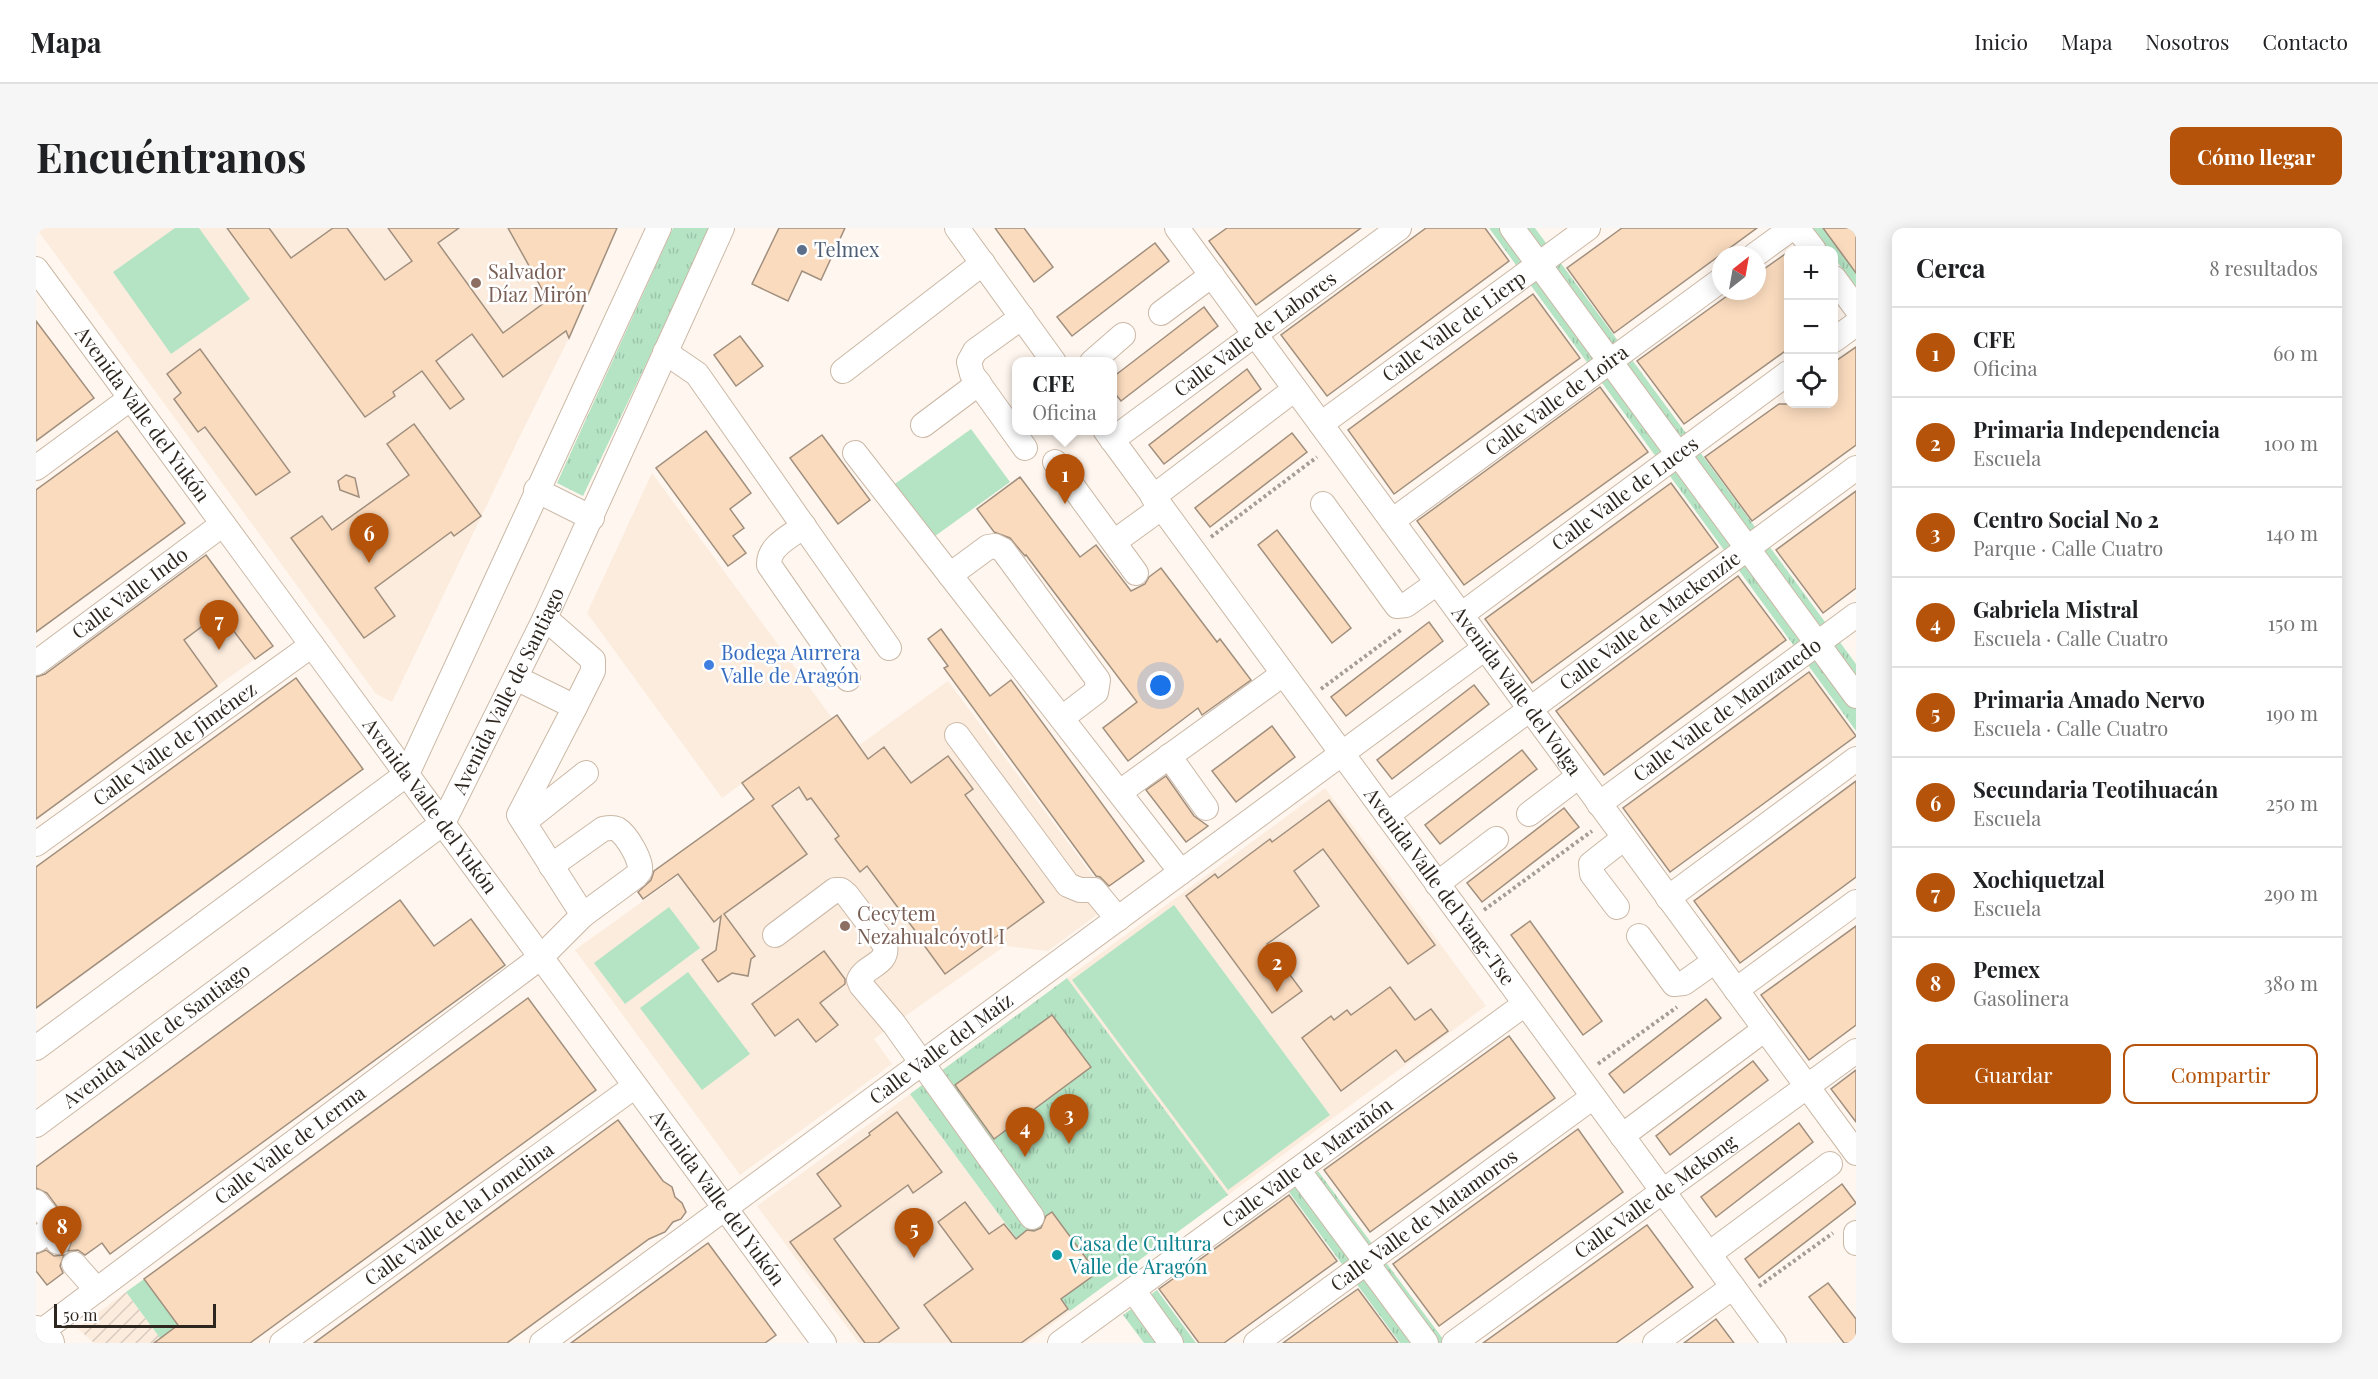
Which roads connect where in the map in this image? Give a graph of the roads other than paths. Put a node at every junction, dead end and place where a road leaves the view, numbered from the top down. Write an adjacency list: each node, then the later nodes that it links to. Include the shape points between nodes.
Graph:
1 (659, 228): 46 (street)
2 (722, 228): 25 (street, Avenida Valle de Santiago)
3 (957, 228): 12 (street)
4 (1399, 228): 23 (street, Calle Valle de Labores)
5 (1512, 228): 13 (street)
6 (1588, 228): 13 (street, Calle Valle de Lierp)
7 (1792, 228): 11 (street)
8 (1797, 228): 10 (street)
9 (1185, 231): 15 (street, Avenida Valle del Volga)
10 (1811, 246)
11 (1766, 247)
12 (983, 263): 20 (street); 29 (street)
13 (1539, 264): 28 (street); 34 (street, Calle Valle de Lierp)
14 (37, 272): 33 (street, Avenida Valle del Yukón)
15 (1212, 275): 19 (street); 23 (street, Avenida Valle del Volga)
16 (1838, 285): 18 (street)
17 (1712, 287): 28 (street, Calle Valle de Loira)
18 (1856, 308)
19 (1161, 313)
20 (1022, 317): 26 (street); 31 (street, via 971,356 969,368)
21 (1856, 324): 24 (street)
22 (1123, 335): 27 (street)
23 (1255, 335): 32 (street, Avenida Valle del Volga); 36 (street, Calle Valle de Labores)
24 (1838, 337)
25 (665, 352): 49 (street, Avenida Valle de Santiago); 52 (street, via 697,374)
26 (1050, 357)
27 (1098, 357)
28 (1610, 361): 42 (street); 50 (street, Calle Valle de Loira)
29 (843, 371)
30 (1784, 377): 42 (street, Calle Valle de Luces)
31 (979, 384): 35 (street); 37 (street)
32 (1295, 389): 34 (street, Avenida Valle del Volga); 47 (street)
33 (131, 398): 44 (street); 51 (street, Avenida Valle del Yukón)
34 (1321, 424): 50 (street, Avenida Valle del Volga)
35 (923, 425)
36 (1117, 429)
37 (1012, 430)
38 (1016, 435): 40 (street)
39 (1108, 435): 47 (street, Avenida Valle del Yang-Tse)
40 (1025, 448)
41 (855, 453): 56 (street)
42 (1679, 455): 54 (street); 58 (street, Calle Valle de Luces)
43 (1055, 462): 53 (street)
44 (36, 468)
45 (1856, 468): 54 (street, Calle Valle de Mackenzie)
46 (536, 490): 49 (street); 78 (street)
47 (1157, 502): 53 (street); 66 (street, Avenida Valle del Yang-Tse)
48 (1323, 504): 57 (street, via 1397,606 1406,605)
49 (592, 518): 60 (street, Avenida Valle de Santiago)
50 (1392, 521): 57 (street, Avenida Valle del Volga)
51 (223, 524): 62 (street, Avenida Valle del Yukón); 65 (street, Calle Valle Indo)
52 (804, 526): 63 (street); 68 (street, via 775,548 768,558 769,565)
53 (1114, 542): 55 (street)
54 (1748, 548): 61 (street); 71 (street, Calle Valle de Mackenzie)
55 (1136, 573)
56 (950, 574): 72 (street); 72 (street, via 988,547 1003,550 1098,680 1096,692)
57 (1437, 583): 58 (street, Avenida Valle del Volga)
58 (1461, 615): 64 (street, Avenida Valle del Volga)
59 (1856, 615): 61 (street, Calle Valle de Manzanedo)
60 (545, 618): 67 (street, Avenida Valle de Santiago); 70 (street, via 593,660 593,671)
61 (1818, 644): 69 (street); 82 (street, Calle Valle de Manzanedo)
62 (312, 645): 78 (street, Avenida Valle del Yukón); 89 (street, Calle Valle de Jiménez)
63 (889, 648)
64 (1485, 648): 71 (street, Avenida Valle del Volga); 74 (street, Calle Valle del Maíz)
65 (36, 663)
66 (1283, 674): 74 (street, Avenida Valle del Yang-Tse); 75 (street)
67 (516, 678): 70 (street); 86 (street, Avenida Valle de Santiago)
68 (848, 679)
69 (1856, 696)
70 (575, 707): 85 (street, via 521,809 519,815)
71 (1530, 710): 79 (street, Avenida Valle del Volga); 84 (street, Calle Valle de Mackenzie)
72 (1062, 718): 80 (street)
73 (957, 735): 97 (street, via 1068,885 1094,890)
74 (1342, 754): 84 (street, Avenida Valle del Yang-Tse); 91 (street, Calle Valle del Maíz)
75 (1169, 756): 80 (street); 81 (street)
76 (1856, 759): 93 (street)
77 (586, 773): 85 (street)
78 (407, 774): 86 (street, Avenida Valle del Yukón); 105 (street)
79 (1579, 776): 82 (street, Avenida Valle del Volga); 83 (street)
80 (1120, 792): 91 (street)
81 (1206, 807)
82 (1604, 811): 87 (street, Avenida Valle del Volga)
83 (1529, 814)
84 (1387, 815): 92 (street, Avenida Valle del Yang-Tse)
85 (524, 822): 90 (street)
86 (443, 824): 100 (street, Avenida Valle del Yukón); 111 (street, Avenida Valle de Santiago)
87 (1624, 838): 93 (street, Avenida Valle del Volga); 95 (street, via 1594,860 1590,869)
88 (1496, 839): 92 (street)
89 (36, 843)
90 (551, 866): 96 (street); 96 (street, Calle Valle de Lerma, via 609,827 621,833 639,859 640,871 636,876)
91 (1181, 872): 97 (street, Calle Valle del Maíz)
92 (1437, 884): 103 (street, Avenida Valle del Yang-Tse)
93 (1668, 898): 101 (street, Avenida Valle del Volga)
94 (1856, 902): 102 (street)
95 (1617, 907)
96 (583, 915): 100 (street, Calle Valle de Lerma)
97 (1118, 919): 107 (street, Calle Valle del Maíz)
98 (775, 935): 107 (street, via 835,890 847,895 885,945 884,958 861,975 861,985)
99 (1639, 936): 101 (street, via 1674,984 1684,983)
100 (541, 957): 108 (street, Avenida Valle del Yukón); 124 (street, Calle Valle de Lerma)
101 (1715, 961): 102 (street, Avenida Valle del Volga)
102 (1736, 990): 104 (street, Avenida Valle del Volga)
103 (1525, 1004): 109 (street, Avenida Valle del Yang-Tse); 115 (street, Calle Valle de Marañón)
104 (1765, 1029): 110 (street, Avenida Valle del Volga); 112 (street)
105 (36, 1048)
106 (1856, 1051): 110 (street, Calle Valle de Mekong)
107 (922, 1063): 118 (street, Calle Valle del Maíz); 119 (street)
108 (635, 1086): 118 (street, Avenida Valle del Yukón); 129 (street, Calle Valle de la Lomelina)
109 (1586, 1087): 112 (street, Avenida Valle del Yang-Tse); 122 (street, Calle Valle de Matamoros)
110 (1807, 1087): 113 (street, Avenida Valle del Volga); 116 (street, Calle Valle de Mekong)
111 (36, 1125)
112 (1622, 1136): 116 (street, Avenida Valle del Yang-Tse)
113 (1856, 1154)
114 (1830, 1164): 121 (street)
115 (1298, 1170): 122 (street); 125 (street, Calle Valle de Marañón)
116 (1663, 1191): 121 (street, Avenida Valle del Yang-Tse); 135 (street, Calle Valle de Mekong)
117 (36, 1202): 120 (street)
118 (725, 1208): 128 (street, Avenida Valle del Yukón); 130 (street, Calle Valle del Maíz)
119 (1032, 1217)
120 (50, 1236)
121 (1709, 1254): 126 (street, Avenida Valle del Yang-Tse)
122 (1366, 1263): 133 (street, Calle Valle de Matamoros); 134 (street)
123 (74, 1264): 124 (street)
124 (97, 1290): 127 (street, Calle Valle de Lerma)
125 (1133, 1290): 131 (street, Calle Valle de Marañón); 132 (street)
126 (1737, 1293): 136 (street); 137 (street, Avenida Valle del Yang-Tse)
127 (41, 1336)
128 (813, 1339)
129 (282, 1343)
130 (542, 1343)
131 (1060, 1343)
132 (1171, 1343)
133 (1256, 1343)
134 (1426, 1343)
135 (1454, 1343)
136 (1655, 1343)
137 (1774, 1343)

